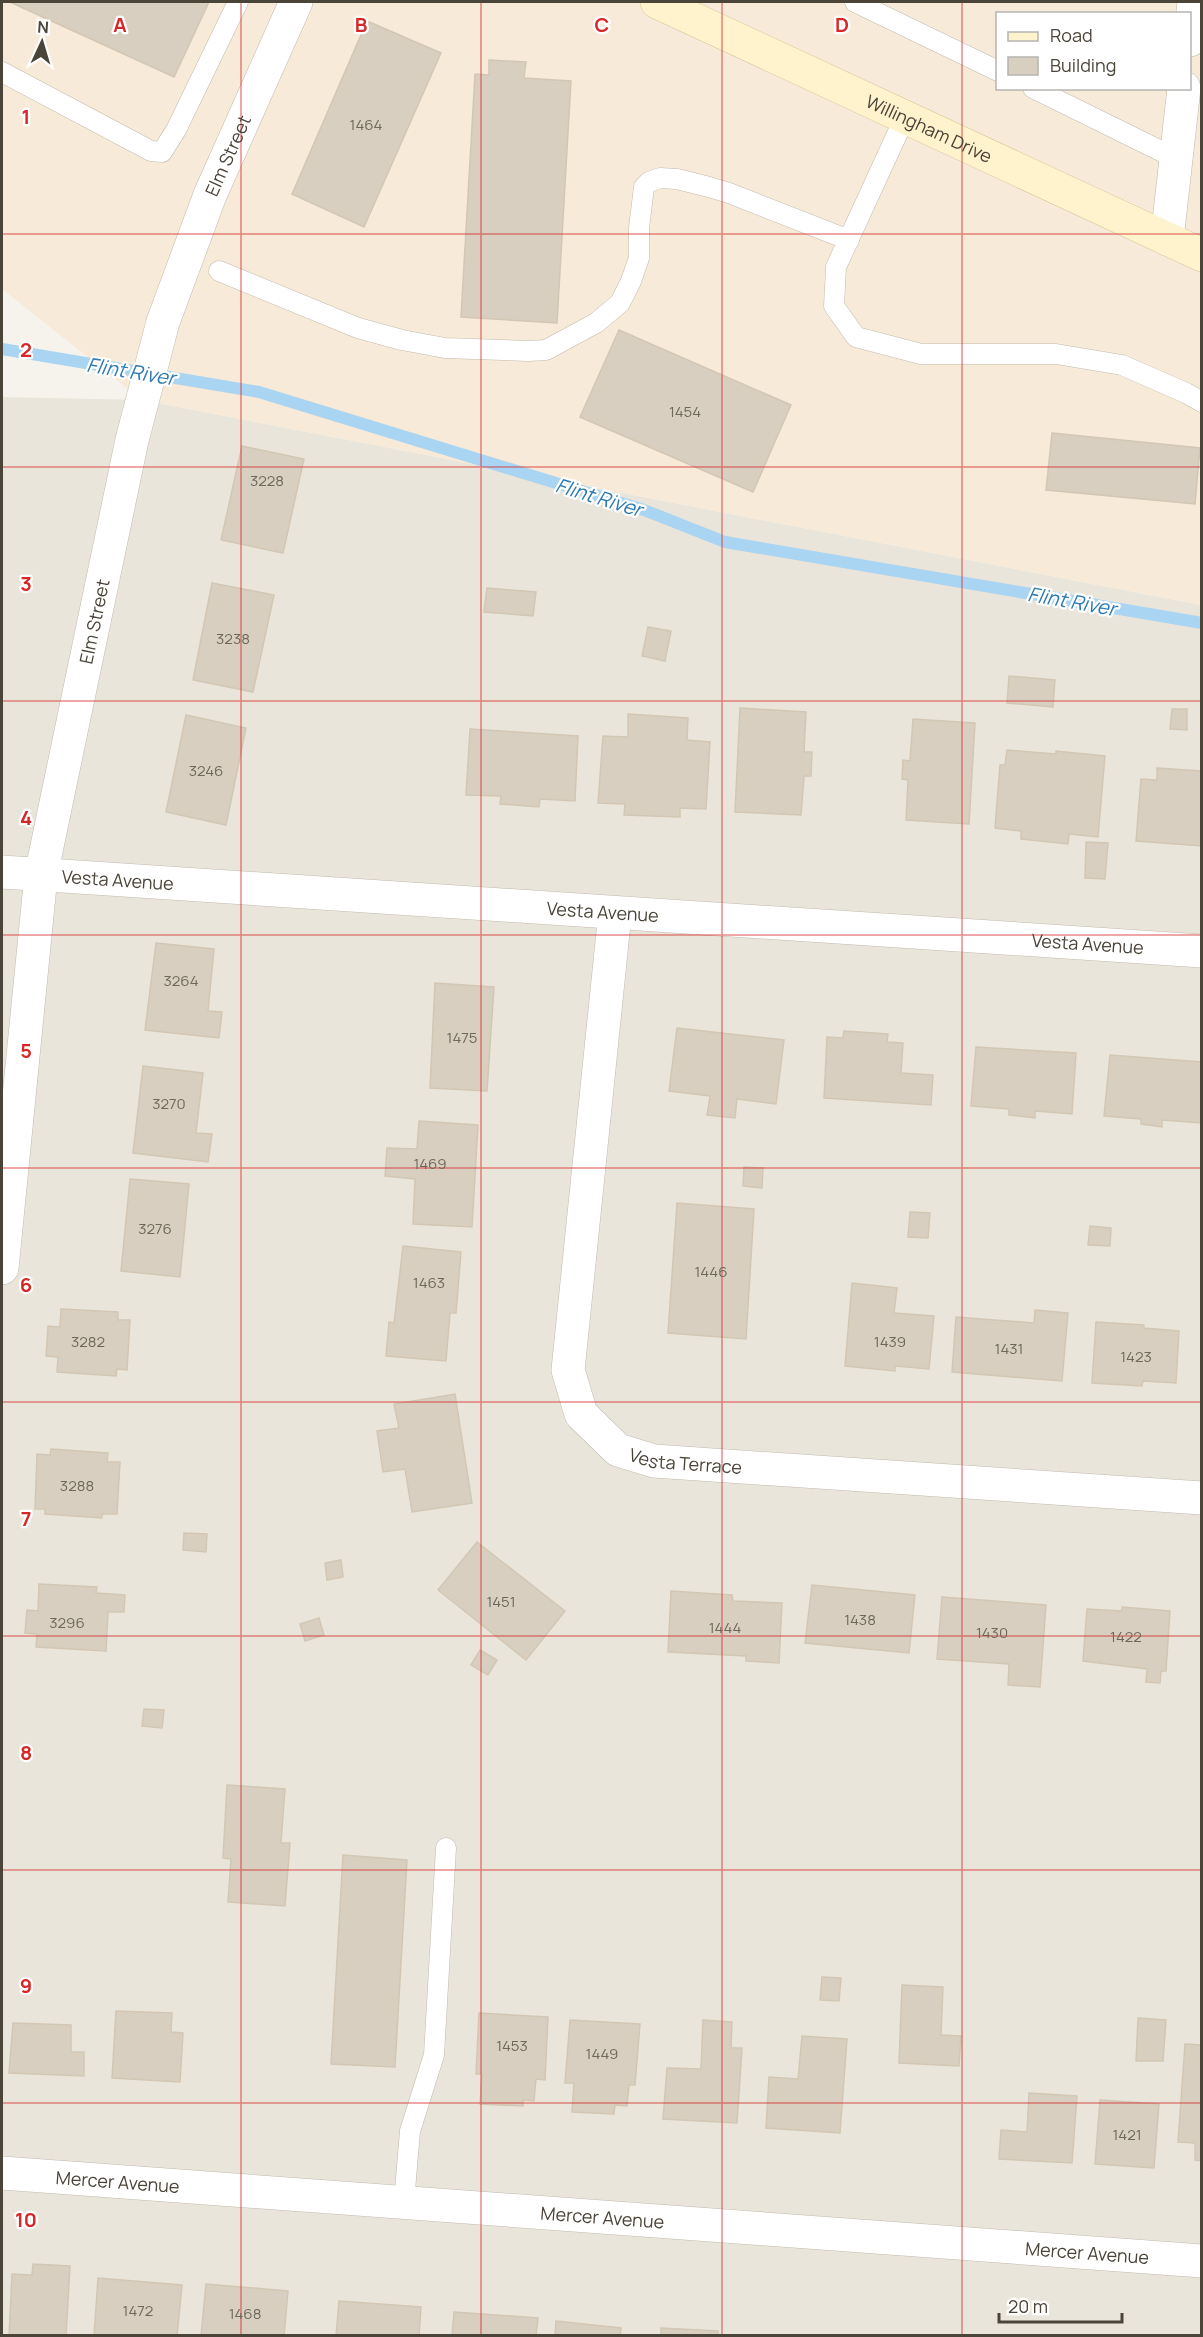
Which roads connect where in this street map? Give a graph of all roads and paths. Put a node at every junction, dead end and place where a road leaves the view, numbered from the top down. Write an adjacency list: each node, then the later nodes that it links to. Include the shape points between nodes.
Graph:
1 (238, 2): 8 (lane, via 162,152 151,151)
2 (296, 2): 19 (street, Elm Street, via 210,195 163,322 132,440)
3 (657, 2): 11 (street, Willingham Drive)
4 (855, 2): 7 (lane)
5 (1194, 2): 6 (street)
6 (1191, 30)
7 (996, 70)
8 (2, 72)
9 (1037, 90): 12 (lane)
10 (1184, 90): 12 (street)
11 (905, 117): 13 (street, Willingham Drive); 14 (lane)
12 (1175, 158): 13 (street)
13 (1167, 239): 15 (street, Willingham Drive)
14 (849, 240): 16 (lane, via 729,193 660,178 644,187 639,258 620,303 596,323 546,350 528,351 445,348 358,328); 17 (lane, via 836,267 834,306 856,336 921,354 1056,354 1122,365)
15 (1202, 255)
16 (219, 271)
17 (1202, 402)
18 (2, 872): 19 (street, Vesta Avenue)
19 (41, 875): 20 (street, Vesta Avenue); 22 (street, Elm Street)
20 (615, 914): 21 (street, Vesta Avenue); 23 (street, Vesta Terrace, via 568,1370 581,1414 618,1450 654,1461)
21 (1202, 951)
22 (2, 1268)
23 (1202, 1498)
24 (446, 1848): 26 (lane, via 434,2055 410,2131)
25 (2, 2172): 26 (street, Mercer Avenue)
26 (404, 2202): 27 (street, Mercer Avenue)
27 (1202, 2261)

